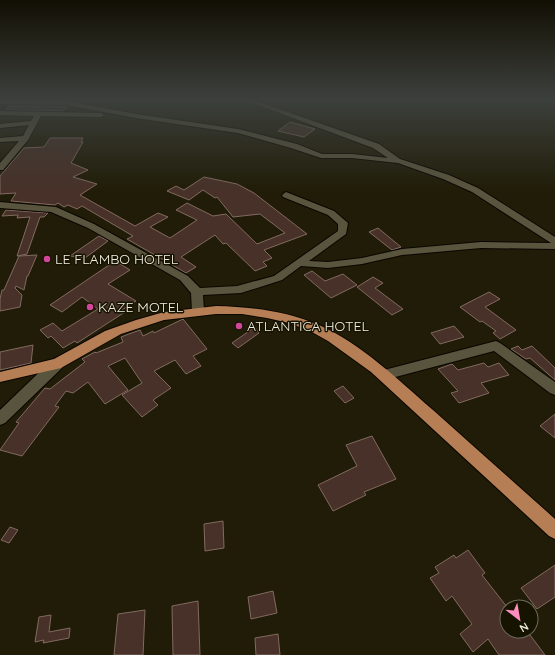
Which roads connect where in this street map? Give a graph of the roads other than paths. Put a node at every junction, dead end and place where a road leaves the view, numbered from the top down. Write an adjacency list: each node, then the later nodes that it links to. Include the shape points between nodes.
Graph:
1 (28, 131): 4 (street)
2 (235, 131): 6 (street, via 321,156)
3 (333, 131): 6 (street, via 376,146)
4 (25, 138): 5 (street); 7 (street)
5 (0, 140)
6 (399, 161): 10 (street, via 475,190)
7 (0, 168)
8 (286, 196): 12 (street, via 331,213 343,223 343,232)
9 (0, 205): 13 (street, via 53,209 91,226 184,278)
10 (555, 241)
11 (555, 246): 12 (street, via 481,245 402,252 328,265)
12 (298, 263): 13 (street, via 278,278 237,290)
13 (196, 292): 14 (street)
14 (198, 311): 15 (main road, via 141,322 118,330); 16 (main road, via 236,309 290,319 333,338)
15 (58, 364): 17 (main road); 19 (street)
16 (384, 375): 18 (street, via 496,346); 20 (main road)
17 (0, 377)
18 (555, 389)
19 (0, 419)
20 (555, 530)

